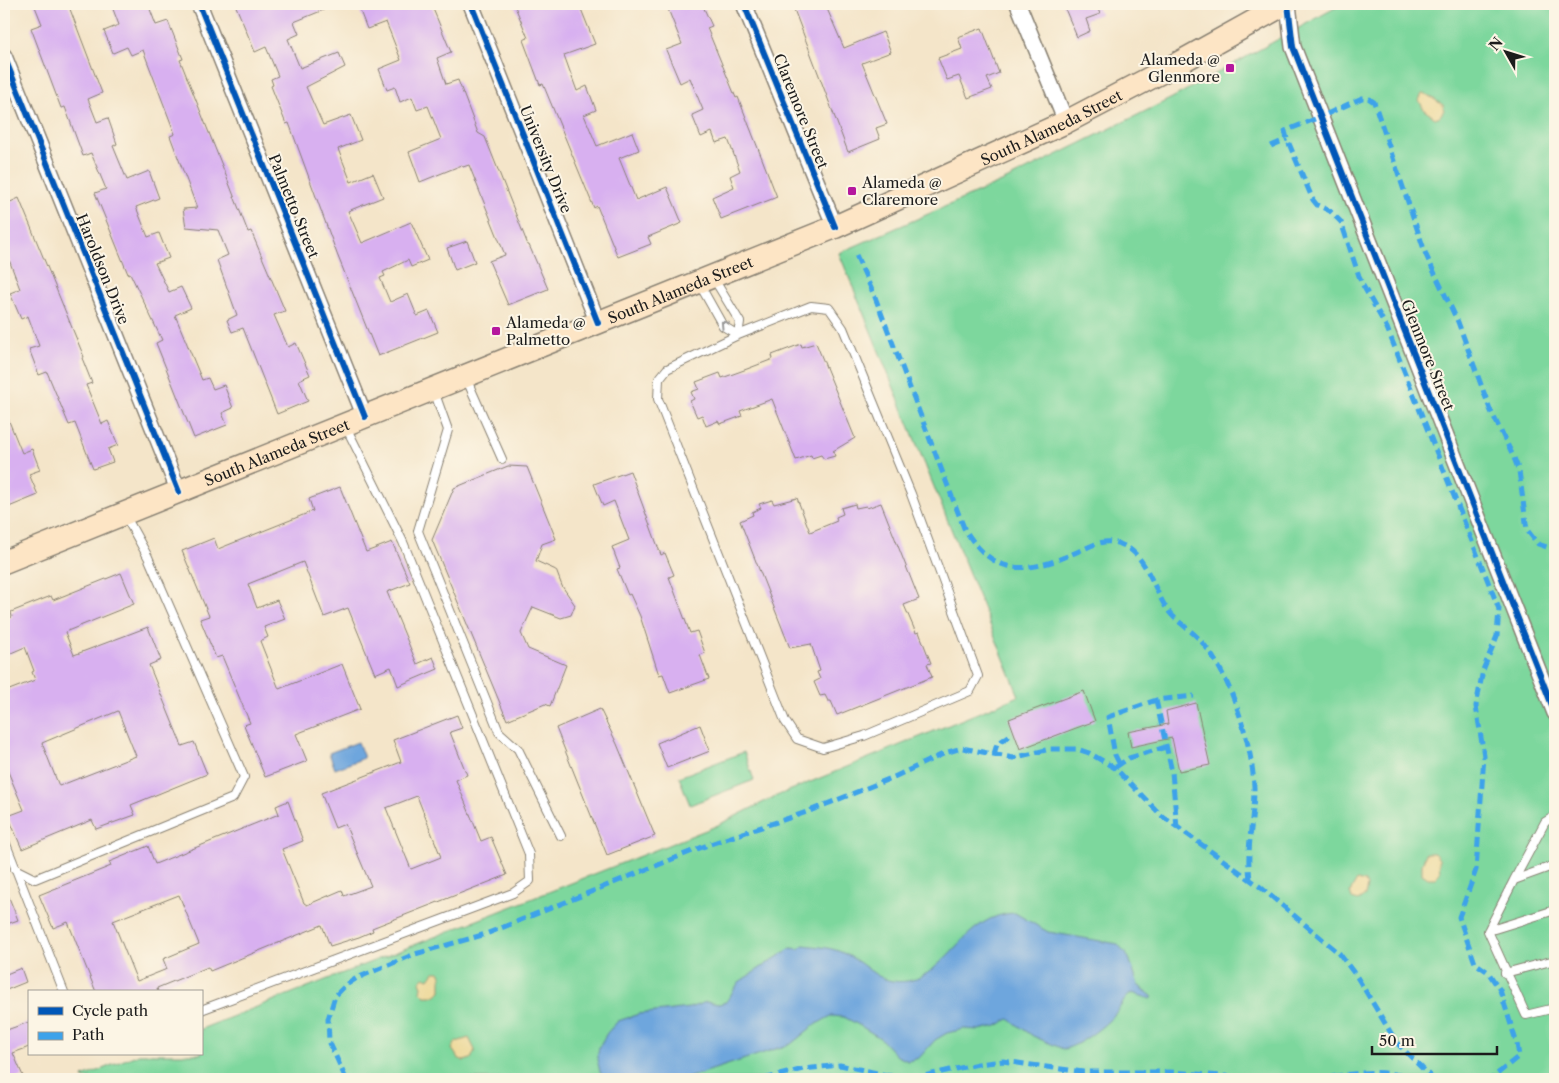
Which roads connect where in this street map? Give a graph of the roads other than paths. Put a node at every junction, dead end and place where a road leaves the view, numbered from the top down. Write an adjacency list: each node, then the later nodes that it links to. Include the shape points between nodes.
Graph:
1 (199, 4): 14 (street, Palmetto Street)
2 (471, 4): 10 (street, University Drive)
3 (744, 4): 8 (street, Claremore Street)
4 (1018, 4): 7 (street)
5 (1286, 4): 7 (main road, South Alameda Street); 19 (street, Glenmore Street, via 1293,47)
6 (4, 56): 16 (street, Haroldson Drive)
7 (1066, 122): 8 (main road, South Alameda Street)
8 (835, 227): 9 (main road, South Alameda Street)
9 (706, 280): 10 (main road, South Alameda Street); 11 (lane, one-way to 9, via 723,326); 11 (lane, via 740,322)
10 (598, 323): 12 (main road, South Alameda Street)
11 (738, 336): 11 (lane, via 811,306 829,308 842,328 911,494 975,667 978,676 970,691 864,736 823,748 796,739 785,721 658,399 659,379 667,369)
12 (466, 376): 13 (main road, South Alameda Street); 15 (lane)
13 (434, 390): 14 (main road, South Alameda Street); 21 (lane, via 448,430 418,531 499,732 518,749)
14 (355, 421): 16 (main road, South Alameda Street); 32 (lane, via 529,854 530,881 512,893)
15 (502, 460)
16 (179, 492): 17 (main road, South Alameda Street)
17 (124, 514): 18 (main road, South Alameda Street); 24 (lane, via 148,557 244,777 234,798 53,872 35,879)
18 (4, 562)
19 (1555, 713)
20 (1555, 816): 25 (lane, via 1545,822)
21 (561, 836)
22 (4, 840): 24 (lane)
23 (1555, 865): 25 (lane)
24 (15, 869): 30 (lane)
25 (1514, 880): 27 (lane)
26 (1555, 910): 27 (lane)
27 (1488, 931): 29 (lane)
28 (1555, 960): 29 (lane)
29 (1505, 973): 31 (lane, via 1526,1016)
30 (63, 990)
31 (1555, 1008)
32 (202, 1010)

